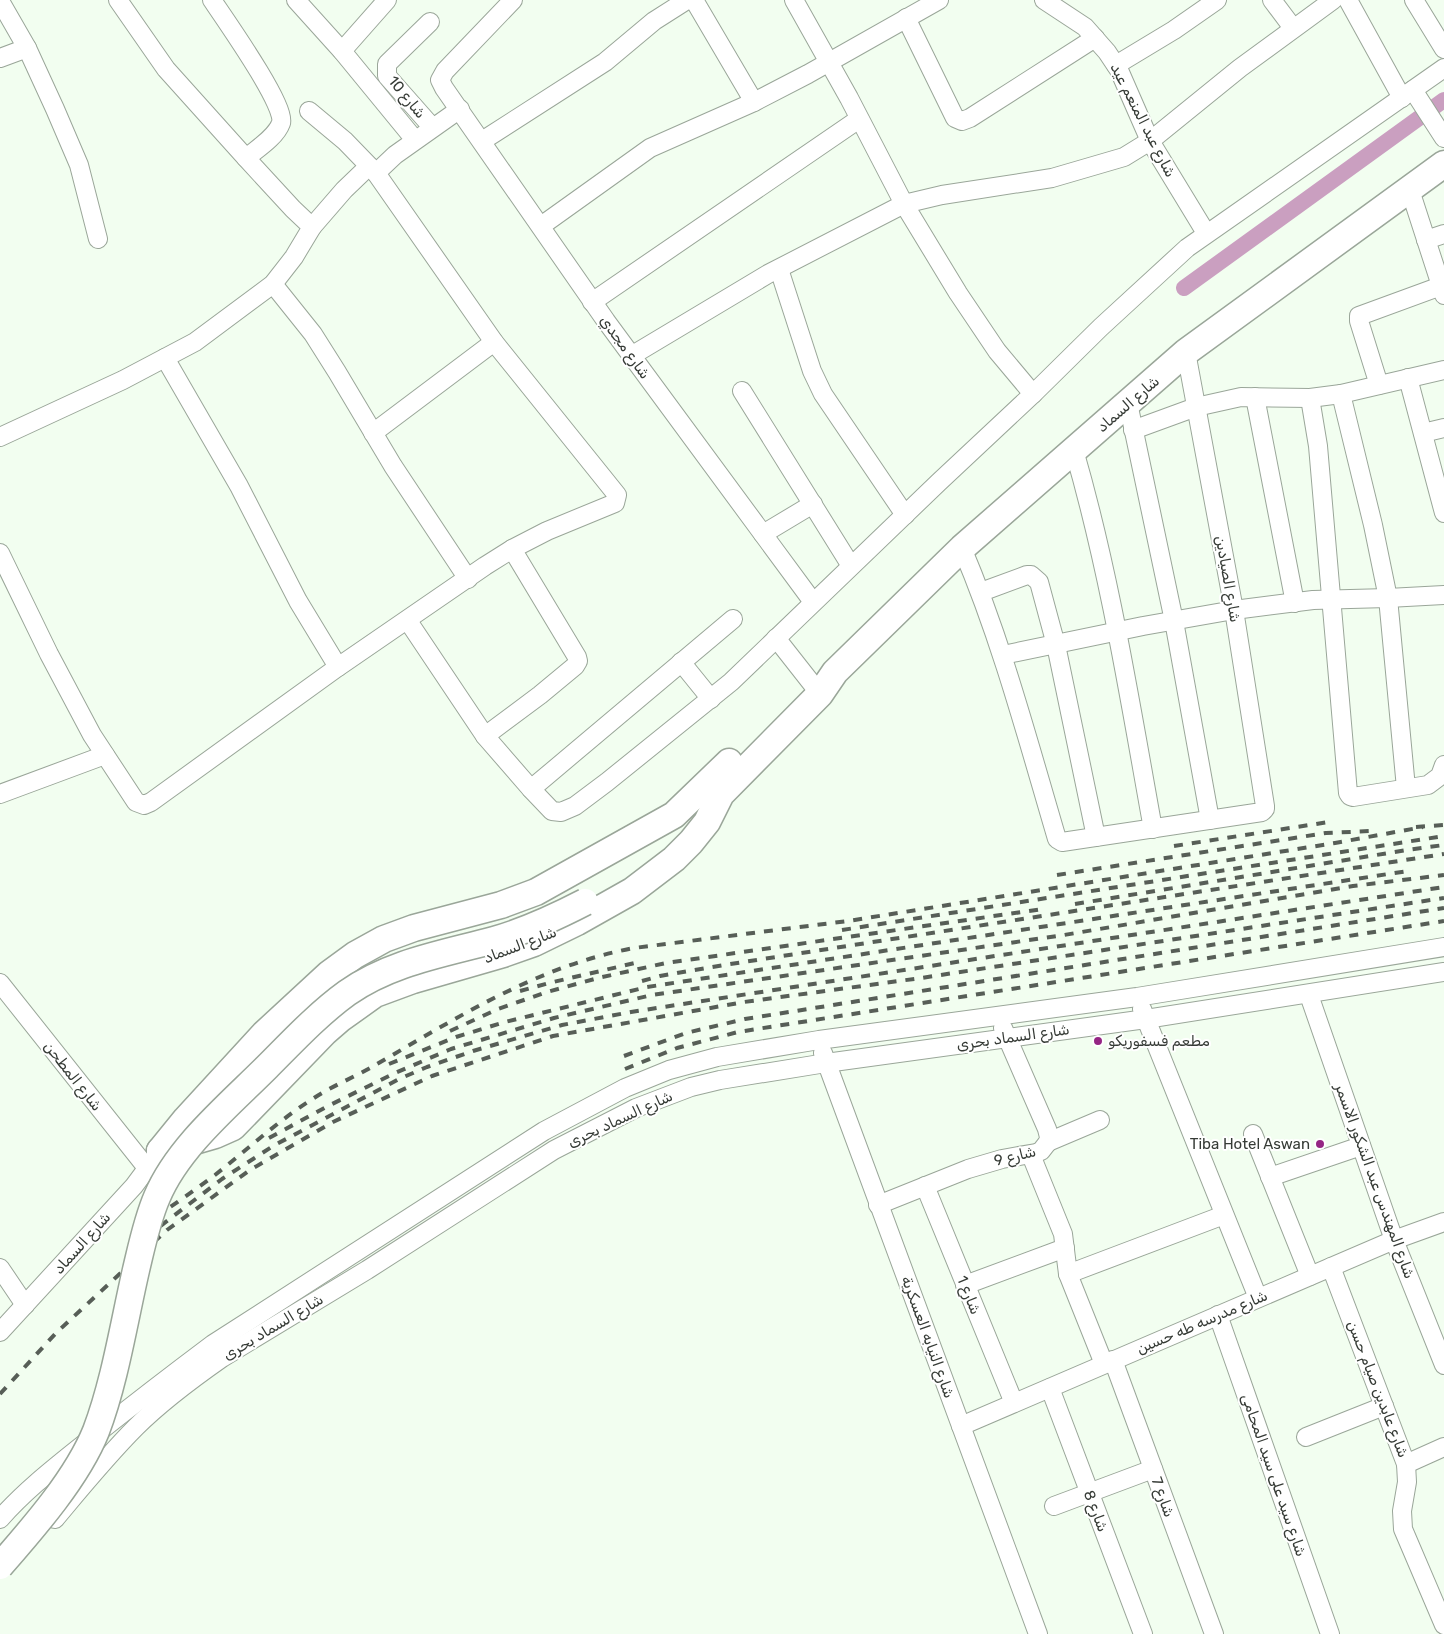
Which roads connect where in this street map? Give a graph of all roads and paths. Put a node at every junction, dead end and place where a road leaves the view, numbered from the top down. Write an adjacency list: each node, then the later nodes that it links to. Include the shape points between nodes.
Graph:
1 (118, 0): 38 (street, via 166,69)
2 (212, 0): 38 (street, via 272,93 282,117 273,134)
3 (296, 0): 23 (street)
4 (387, 0): 23 (street)
5 (513, 0): 30 (street, شارع مجدي, via 440,80)
6 (687, 0): 37 (street, via 654,21 605,62)
7 (694, 0): 29 (street)
8 (794, 0): 25 (street)
9 (939, 0): 17 (street)
10 (1044, 0): 20 (street, شارع عبد المنعم عيد, via 1085,27)
11 (1217, 0): 26 (street)
12 (1272, 0): 19 (street)
13 (1333, 0): 19 (street)
14 (1348, 0): 28 (street)
15 (1414, 0): 22 (street)
16 (0, 2): 21 (street)
17 (906, 18): 20 (street, via 955,118 962,121); 25 (street)
18 (430, 22): 33 (street, شارع 10, via 387,64 386,70 387,76)
19 (1293, 28): 36 (street)
20 (1095, 38): 26 (street, شارع عبد المنعم عيد)
21 (27, 48): 24 (street); 47 (street, via 78,165)
22 (1444, 49)
23 (342, 51): 35 (street)
24 (0, 58)
25 (828, 62): 29 (street); 32 (street)
26 (1116, 65): 36 (street, شارع عبد المنعم عيد)
27 (1444, 68): 28 (street)
28 (1412, 96): 34 (street); 45 (street)
29 (754, 102): 43 (street, via 650,148)
30 (460, 109): 33 (street); 37 (street, شارع مجدي)
31 (309, 112): 40 (street, via 345,141)
32 (860, 119): 42 (street); 52 (street)
33 (432, 127): 35 (street)
34 (1444, 138)
35 (415, 140): 40 (street)
36 (1150, 140): 42 (street, via 1124,157 1052,178 952,193); 45 (street, شارع عبد المنعم عيد)
37 (482, 141): 43 (street, شارع مجدي)
38 (246, 158): 44 (street)
39 (1444, 164): 41 (highway, شارع السماد)
40 (372, 170): 44 (street, via 344,190); 53 (street)
41 (1410, 190): 48 (street); 54 (highway, شارع السماد)
42 (904, 204): 49 (street); 62 (street, via 974,319)
43 (541, 226): 52 (street, شارع مجدي)
44 (312, 227): 50 (street)
45 (1206, 233): 62 (street, via 1159,272)
46 (1444, 234): 48 (street)
47 (98, 239)
48 (1426, 240): 51 (street)
49 (779, 269): 55 (street); 76 (street, via 812,371 823,394)
50 (273, 284): 56 (street, via 210,332); 70 (street, via 313,334)
51 (1442, 290): 60 (street, via 1360,316)
52 (592, 302): 55 (street, شارع مجدي)
53 (494, 342): 70 (street); 79 (street, via 618,498 615,503)
54 (1186, 352): 66 (highway, شارع السماد); 67 (street, شارع الصيادين)
55 (631, 356): 77 (street, شارع مجدي)
56 (166, 358): 59 (street); 98 (street, via 239,486 298,601)
57 (1444, 370): 58 (street)
58 (1408, 378): 60 (street); 71 (street)
59 (123, 380): 72 (street); 72 (street)
60 (1379, 385): 63 (street)
61 (742, 391): 74 (street)
62 (1033, 394): 76 (street)
63 (1341, 394): 65 (street); 85 (street)
64 (1256, 397): 65 (street); 67 (street); 88 (street)
65 (1310, 398): 86 (street, via 1318,446)
66 (1128, 403): 69 (street); 73 (highway, شارع السماد)
67 (1196, 407): 69 (street); 89 (street, شارع الصيادين)
68 (1444, 428): 71 (street)
69 (1133, 430): 91 (street)
70 (372, 433): 82 (street)
71 (1422, 433): 75 (street)
72 (0, 436)
73 (1074, 450): 78 (highway, شارع السماد); 93 (street, via 1091,508)
74 (813, 504): 77 (street); 81 (street)
75 (1444, 513)
76 (905, 514): 81 (street)
77 (764, 534): 87 (street, شارع مجدي)
78 (962, 548): 83 (street); 99 (highway, شارع السماد)
79 (512, 549): 82 (street); 101 (street, via 578,661 540,695)
80 (0, 553): 102 (street, via 49,654)
81 (851, 566): 87 (street)
82 (468, 579): 92 (street)
83 (981, 592): 95 (street, via 1032,575 1039,582); 96 (street)
84 (1444, 595): 85 (street)
85 (1388, 598): 86 (street); 104 (street)
86 (1331, 599): 88 (street); 104 (street, via 1348,793 1353,797)
87 (813, 602): 94 (street)
88 (1295, 603): 89 (street)
89 (1234, 610): 91 (street); 109 (street, شارع الصيادين, via 1265,809)
90 (733, 618): 97 (street)
91 (1174, 620): 93 (street); 109 (street)
92 (408, 621): 98 (street); 101 (street)
93 (1117, 632): 95 (street); 110 (street)
94 (776, 638): 99 (street); 100 (street)
95 (1056, 645): 96 (street); 111 (street)
96 (1003, 655): 111 (street, via 1057,839 1062,842)
97 (681, 662): 100 (street); 105 (street)
98 (338, 667): 102 (street, via 148,804 136,802)
99 (816, 689): 107 (highway, شارع السماد); 108 (highway, شارع السماد)
100 (711, 699): 105 (street, via 575,806 560,812 552,811)
101 (485, 736): 105 (street)
102 (105, 755): 106 (street)
103 (1444, 765): 104 (street, via 1440,776 1433,782)
104 (1406, 788)
105 (531, 789)
106 (0, 794)
107 (720, 794): 112 (highway, via 649,857); 132 (highway, شارع السماد, via 707,822 691,842 632,891 534,943 375,994 325,1032 233,1127)
108 (674, 815): 112 (highway); 132 (highway, شارع السماد, via 536,892 414,928 355,955 329,974 264,1034)
109 (1210, 820): 110 (street)
110 (1153, 829): 111 (street)
111 (1096, 838)
112 (581, 895): 166 (highway, via 483,927 427,939 362,966 322,993 183,1135 162,1161 139,1202 123,1258 100,1370 80,1429 62,1466 43,1494); 167 (highway, bridge, via 542,923 419,959 373,978 320,1016 204,1131 175,1165 150,1214 108,1395 96,1431 66,1485)
113 (1444, 947): 117 (street, شارع السماد بحرى)
114 (1444, 972): 116 (street, شارع السماد بحرى)
115 (0, 983): 132 (street, شارع المطحن)
116 (1309, 994): 119 (street, شارع السماد بحرى); 129 (street, شارع المهندس عبد الشكور الاسمر)
117 (1137, 997): 118 (street, شارع السماد بحرى); 119 (street)
118 (998, 1016): 120 (street, شارع 9); 121 (street, شارع السماد بحرى)
119 (1146, 1019): 120 (street, شارع السماد بحرى); 136 (street)
120 (1007, 1037): 122 (street, شارع السماد بحرى); 128 (street, شارع 9, via 1047,1129)
121 (819, 1040): 122 (street, شارع النيابه العسكرية); 123 (street, شارع السماد بحرى, via 717,1057 669,1070)
122 (826, 1063): 124 (street, شارع السماد بحرى, via 720,1080 682,1090); 135 (street, شارع النيابه العسكرية)
123 (625, 1088): 124 (street); 126 (street, شارع السماد بحرى)
124 (636, 1108): 130 (street, شارع السماد بحرى)
125 (1100, 1120): 128 (street)
126 (544, 1131): 130 (street); 139 (street, شارع السماد بحرى)
127 (1253, 1134): 133 (street)
128 (1048, 1142): 131 (street, شارع 9, via 1041,1151)
129 (1361, 1146): 133 (street); 138 (street, شارع المهندس عبد الشكور الاسمر)
130 (554, 1150): 142 (street, شارع السماد بحرى)
131 (1031, 1155): 134 (street, شارع 9, via 968,1168); 140 (street, شارع 7, via 1062,1229)
132 (153, 1160): 149 (street, شارع السماد, via 134,1186)
133 (1270, 1177): 146 (street)
134 (925, 1186): 135 (street, شارع 9); 147 (street, شارع 1)
135 (878, 1204): 158 (street, شارع النيابه العسكرية)
136 (1224, 1215): 145 (street); 148 (street)
137 (1444, 1222): 138 (street, شارع مدرسه طه حسين)
138 (1394, 1240): 143 (street, شارع مدرسه طه حسين); 154 (street, شارع المهندس عبد الشكور الاسمر)
139 (372, 1242): 141 (street, شارع السماد بحرى); 142 (street)
140 (1065, 1248): 145 (street, شارع 7); 147 (street)
141 (357, 1252): 142 (street); 152 (street, شارع السماد بحرى)
142 (374, 1266): 152 (street, شارع السماد بحرى)
143 (1331, 1267): 146 (street, شارع مدرسه طه حسين); 157 (street, شارع عابدين صيام حسن)
144 (0, 1268): 149 (street)
145 (1068, 1274): 153 (street, شارع 7)
146 (1310, 1276): 148 (street, شارع مدرسه طه حسين)
147 (965, 1285): 156 (street, شارع 1)
148 (1258, 1298): 150 (street, شارع مدرسه طه حسين)
149 (25, 1305): 151 (street, شارع السماد)
150 (1218, 1315): 153 (street, شارع مدرسه طه حسين); 173 (street, شارع سيد على سيد المحامى)
151 (0, 1332)
152 (218, 1351): 165 (street, شارع السماد بحرى, via 167,1378 52,1469); 168 (street, شارع السماد بحرى, via 138,1426)
153 (1108, 1362): 155 (street, شارع مدرسه طه حسين); 162 (street, شارع 7)
154 (1444, 1365)
155 (1050, 1388): 156 (street, شارع مدرسه طه حسين); 163 (street, شارع 8)
156 (1014, 1403): 158 (street, شارع مدرسه طه حسين)
157 (1384, 1406): 159 (street); 161 (street, شارع عابدين صيام حسن)
158 (961, 1426): 170 (street, شارع النيابه العسكرية)
159 (1306, 1437)
160 (1444, 1448): 161 (street)
161 (1406, 1464): 169 (street, شارع عابدين صيام حسن, via 1403,1529)
162 (1153, 1469): 163 (street); 172 (street, شارع 7)
163 (1089, 1493): 164 (street); 171 (street, شارع 8)
164 (1054, 1506)
165 (0, 1519)
166 (0, 1542)
167 (0, 1566)
168 (0, 1581)
169 (1444, 1625)
170 (1038, 1634)
171 (1143, 1634)
172 (1214, 1634)
173 (1330, 1634)

